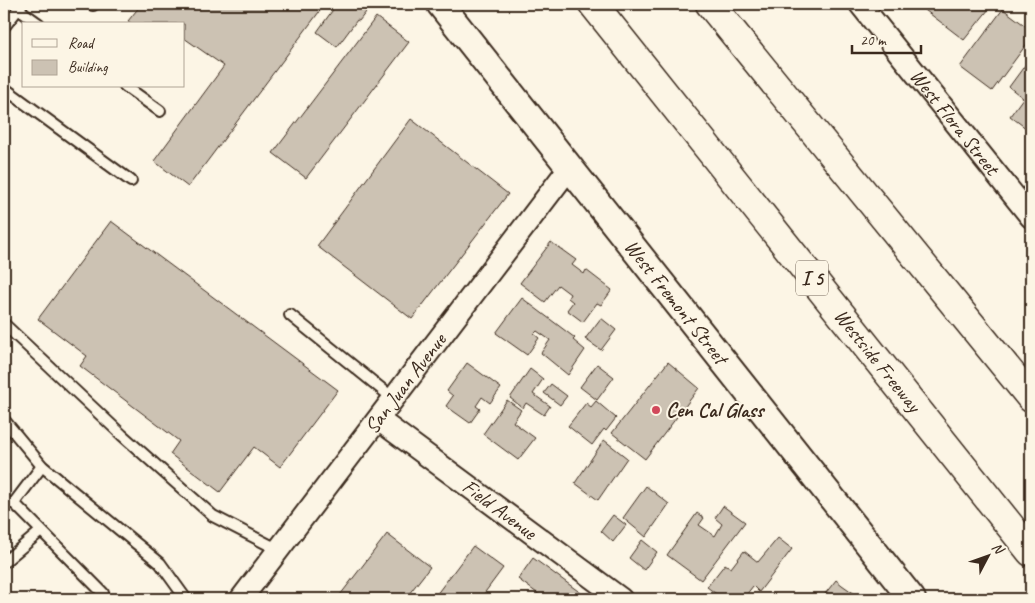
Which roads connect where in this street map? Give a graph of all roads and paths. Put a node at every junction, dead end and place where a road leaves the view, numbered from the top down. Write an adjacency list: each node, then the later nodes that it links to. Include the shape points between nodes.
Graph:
1 (440, 4): 11 (street, West Fremont Street)
2 (593, 4): 24 (highway, Westside Freeway / I 5)
3 (710, 4): 16 (highway)
4 (860, 4): 13 (street, West Flora Street)
5 (20, 6): 6 (lane); 7 (lane)
6 (37, 22)
7 (4, 27)
8 (4, 88): 12 (lane)
9 (128, 88): 10 (lane)
10 (160, 112)
11 (569, 168): 17 (street, San Juan Avenue); 30 (street, West Fremont Street)
12 (131, 181)
13 (1031, 217)
14 (290, 315): 17 (lane)
15 (4, 324): 23 (lane, via 213,516)
16 (1031, 398)
17 (394, 399): 18 (street, San Juan Avenue)
18 (379, 420): 23 (street, San Juan Avenue); 29 (street, Field Avenue)
19 (5, 426): 20 (lane)
20 (42, 466): 21 (lane); 27 (lane, via 160,563)
21 (9, 503): 22 (lane)
22 (41, 530): 25 (lane); 26 (lane)
23 (279, 550): 28 (street, San Juan Avenue)
24 (1031, 552)
25 (4, 562)
26 (103, 593)
27 (186, 599)
28 (241, 599)
29 (621, 599)
30 (912, 599)

